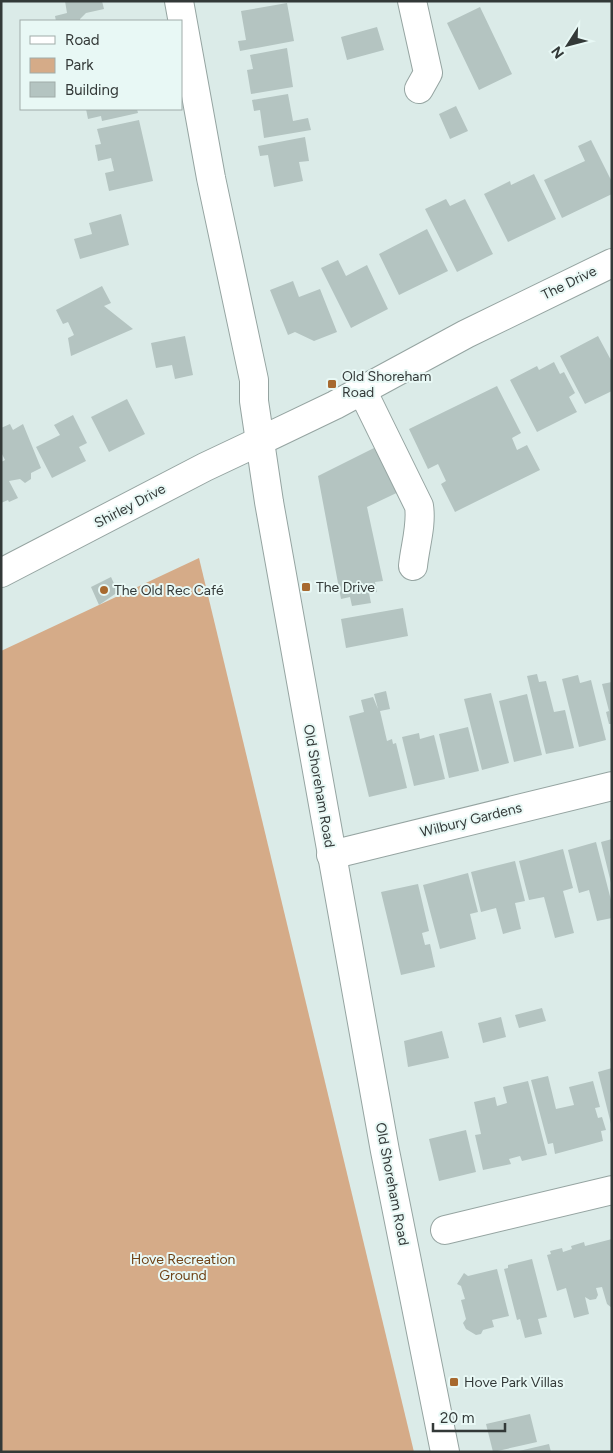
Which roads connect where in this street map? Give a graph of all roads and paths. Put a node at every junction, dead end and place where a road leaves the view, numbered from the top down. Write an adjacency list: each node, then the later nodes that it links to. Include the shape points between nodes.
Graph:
1 (179, 1): 6 (main road, Old Shoreham Road, via 211,178 254,380)
2 (412, 1): 3 (main road, via 428,73)
3 (419, 89)
4 (612, 263): 5 (main road, The Drive, via 466,334)
5 (362, 390): 6 (main road, The Drive); 7 (main road, via 419,506 421,519)
6 (260, 441): 8 (main road, Shirley Drive); 10 (main road, Old Shoreham Road)
7 (413, 566)
8 (1, 573)
9 (612, 786): 10 (main road, Wilbury Gardens)
10 (331, 855): 13 (main road, Old Shoreham Road, via 385,1151)
11 (612, 1190): 12 (main road)
12 (445, 1230)
13 (446, 1452)

